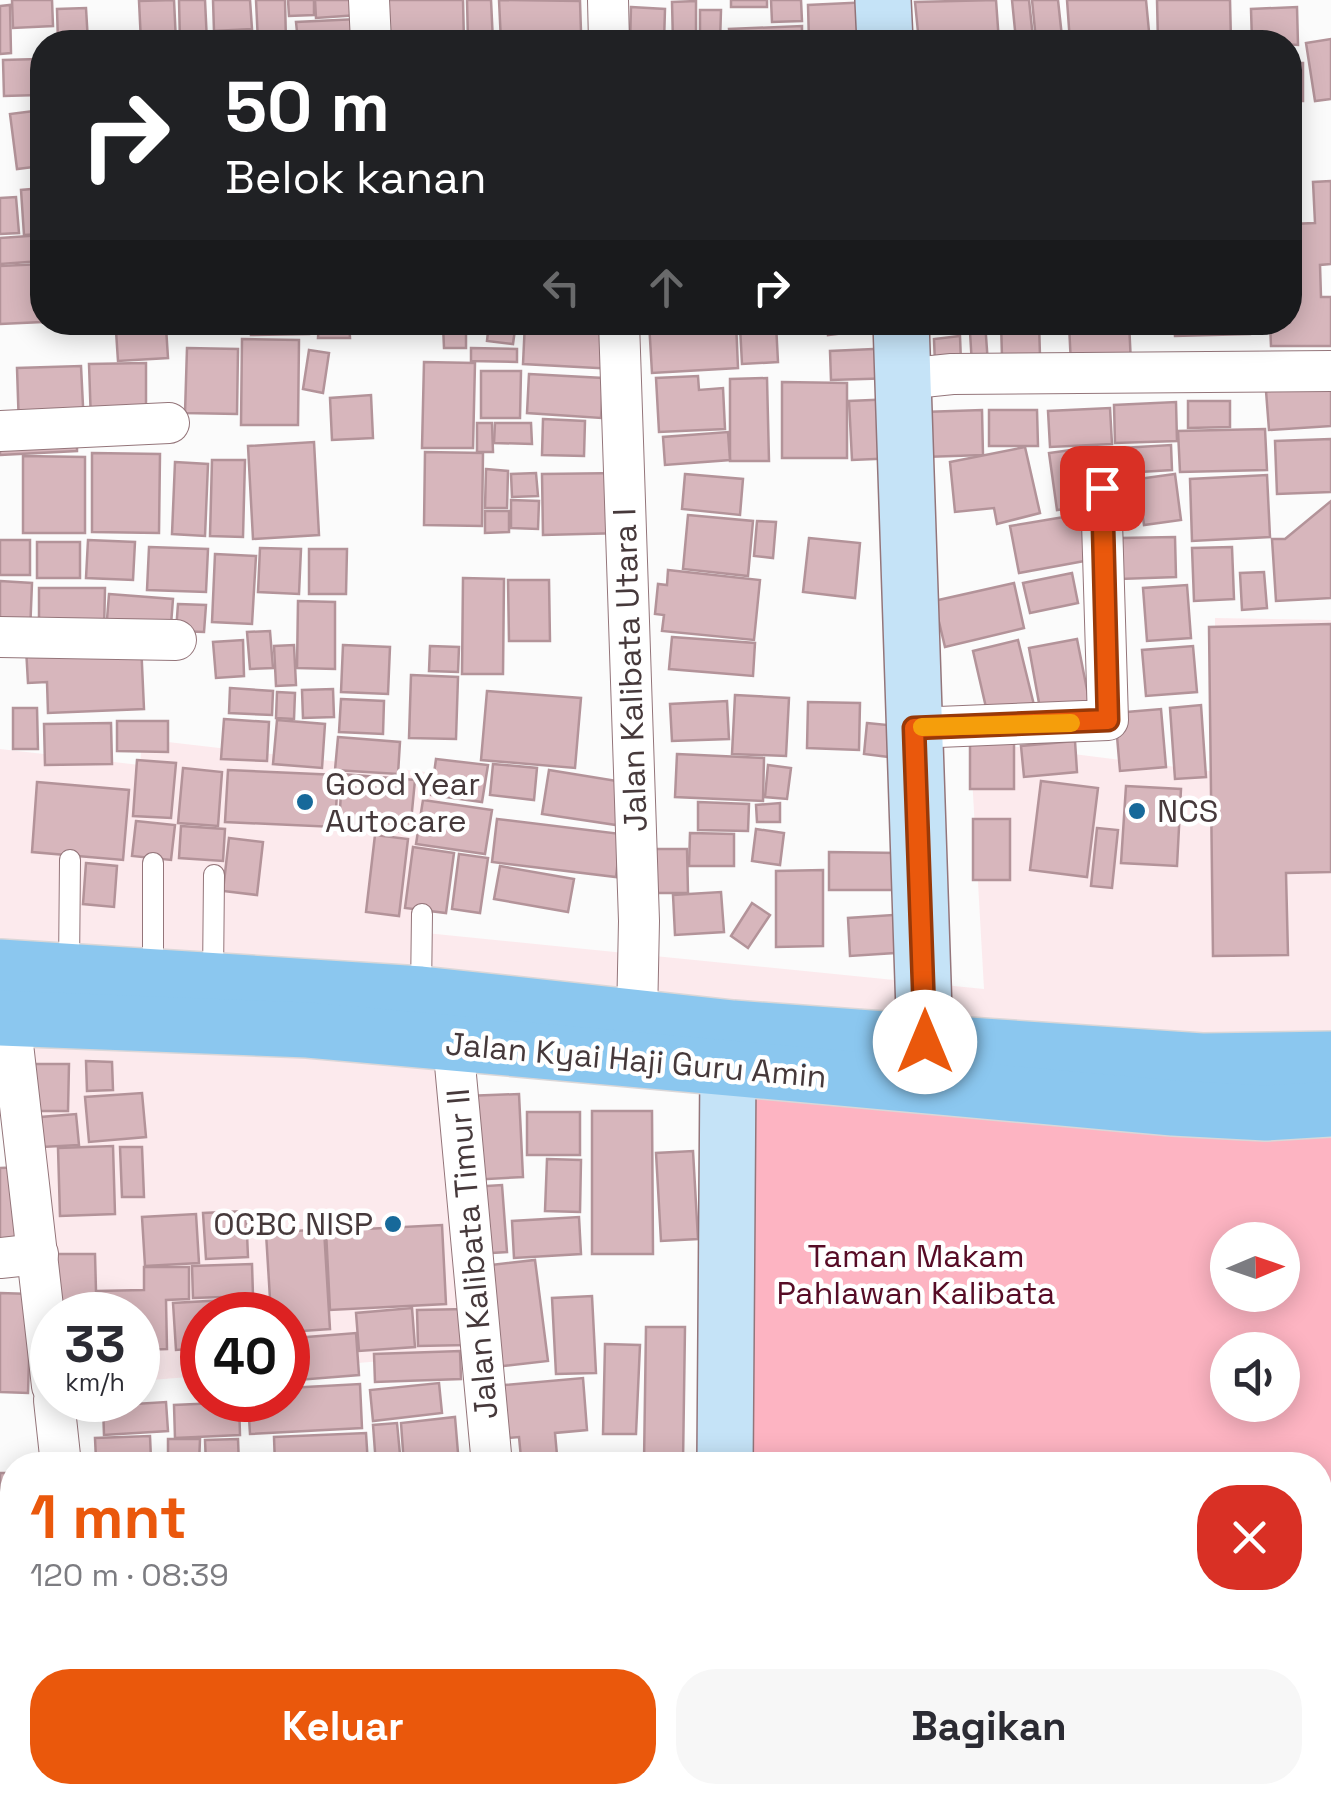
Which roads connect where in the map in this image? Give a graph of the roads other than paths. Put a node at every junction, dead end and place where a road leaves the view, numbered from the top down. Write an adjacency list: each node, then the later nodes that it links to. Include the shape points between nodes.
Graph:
1 (370, 0): 4 (street)
2 (608, 0): 5 (street)
3 (883, 0): 6 (street)
4 (371, 30)
5 (609, 30)
6 (884, 30)
7 (619, 335): 26 (street, Jalan Kalibata Utara I)
8 (902, 335): 10 (street)
9 (1331, 372): 10 (street, via 952,374)
10 (904, 380): 16 (street)
11 (169, 422): 12 (street)
12 (0, 431)
13 (1102, 488): 16 (street, via 1108,720)
14 (0, 637): 15 (street)
15 (176, 640)
16 (914, 728): 27 (street)
17 (70, 868): 21 (lane)
18 (153, 872): 22 (lane)
19 (214, 883): 23 (lane)
20 (422, 918): 24 (lane)
21 (69, 960): 22 (main road, Jalan Kyai Haji Guru Amin); 25 (main road, Jalan Kyai Haji Guru Amin)
22 (153, 964): 23 (main road, Jalan Kyai Haji Guru Amin)
23 (213, 972): 24 (main road, Jalan Kyai Haji Guru Amin)
24 (421, 983): 26 (main road, Jalan Kyai Haji Guru Amin)
25 (3, 1001): 28 (main road, Jalan Kyai Haji Guru Amin); 32 (street)
26 (638, 1009): 27 (main road, Jalan Kyai Haji Guru Amin)
27 (925, 1018): 29 (main road, Jalan Kyai Haji Guru Amin, via 1202,1061)
28 (453, 1043): 30 (main road, Jalan Kyai Haji Guru Amin); 36 (street, Jalan Kalibata Timur II)
29 (1331, 1059)
30 (728, 1069): 31 (main road, Jalan Kyai Haji Guru Amin, via 1173,1108); 37 (street)
31 (1331, 1109)
32 (19, 1256): 33 (street)
33 (30, 1299)
34 (56, 1422): 35 (street)
35 (60, 1452)
36 (491, 1452)
37 (726, 1452)

